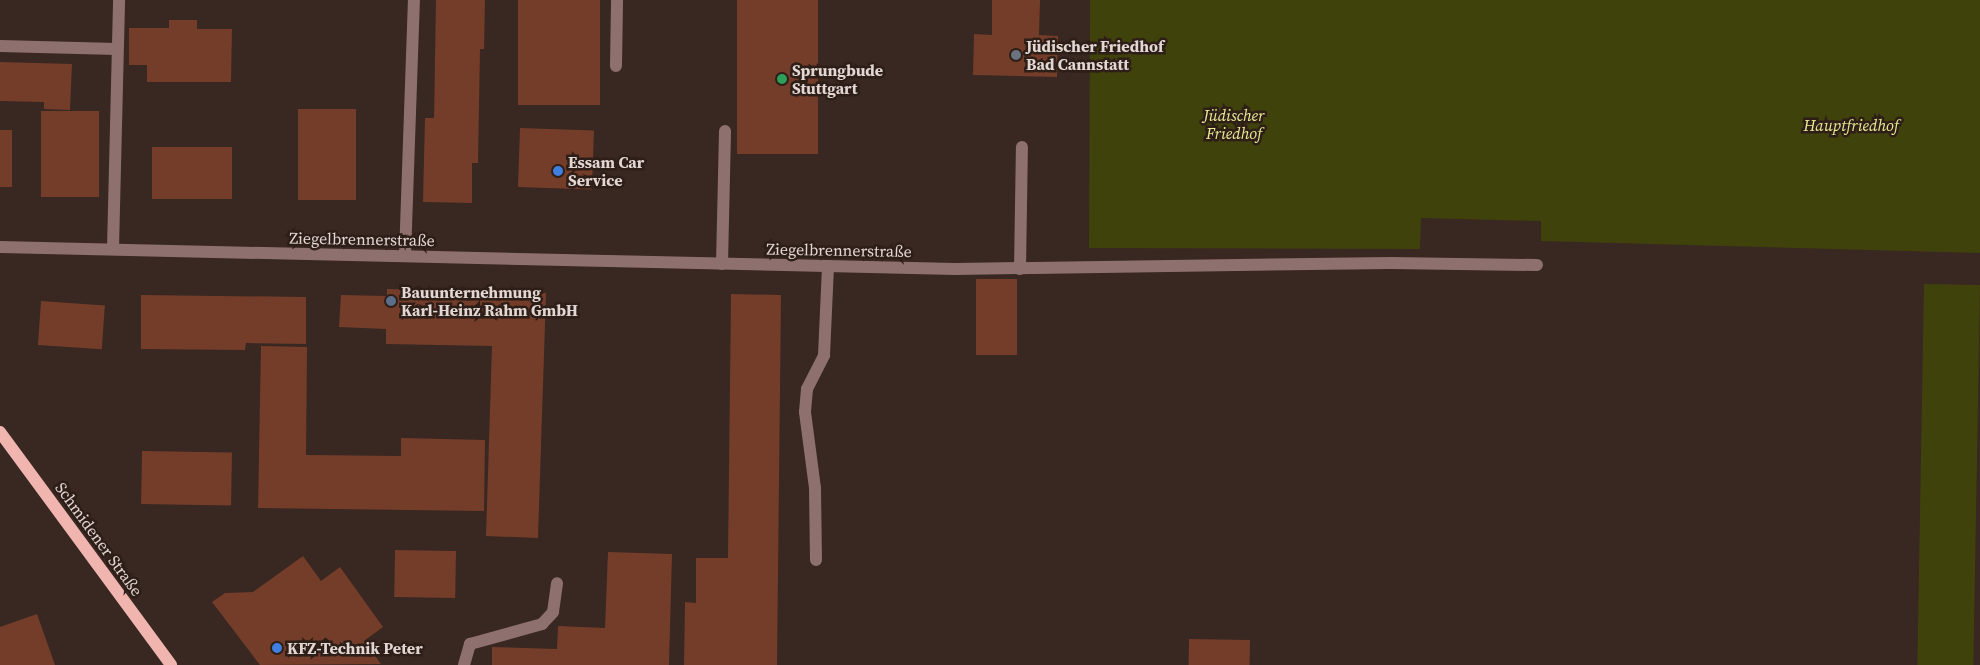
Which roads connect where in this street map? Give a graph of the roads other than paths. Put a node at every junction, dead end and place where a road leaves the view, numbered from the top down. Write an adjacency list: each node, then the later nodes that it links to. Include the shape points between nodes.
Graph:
1 (118, 0): 5 (street)
2 (414, 0): 11 (street)
3 (617, 0): 6 (street)
4 (0, 46): 5 (street)
5 (117, 49): 10 (street)
6 (616, 66)
7 (725, 131): 12 (street)
8 (1022, 147): 15 (street)
9 (0, 247): 10 (street, Ziegelbrennerstraße)
10 (113, 249): 11 (street, Ziegelbrennerstraße)
11 (404, 256): 12 (street, Ziegelbrennerstraße)
12 (722, 264): 14 (street, Ziegelbrennerstraße)
13 (1537, 265): 15 (street, Ziegelbrennerstraße, via 1392,263)
14 (828, 266): 15 (street, Ziegelbrennerstraße); 17 (street, via 824,355 807,389 805,412 814,479)
15 (1020, 269)
16 (0, 432): 19 (main road, Schmidener Straße)
17 (816, 560)
18 (557, 583): 20 (street, via 553,612 542,624 470,644)
19 (171, 665)
20 (464, 665)

